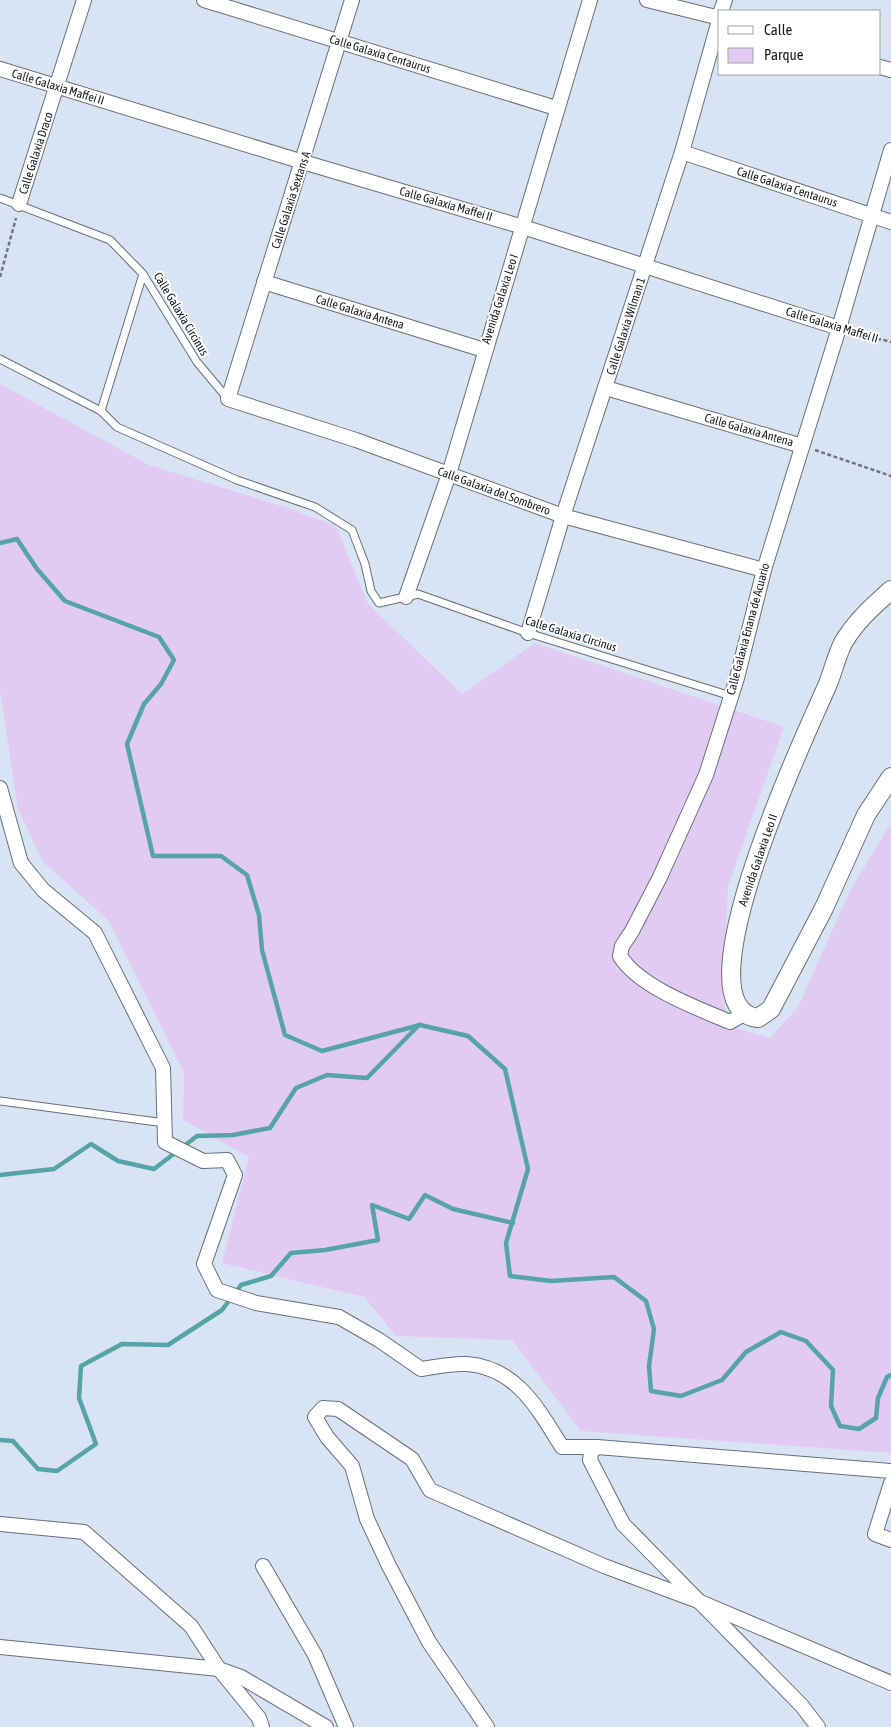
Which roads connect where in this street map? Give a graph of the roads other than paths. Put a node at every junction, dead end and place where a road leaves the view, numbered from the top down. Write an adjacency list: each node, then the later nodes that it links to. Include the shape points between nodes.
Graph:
1 (84, 0): 10 (street, Calle Galaxia Draco)
2 (204, 0): 8 (street, Calle Galaxia Centaurus)
3 (352, 0): 8 (street, Calle Galaxia Sextans A)
4 (590, 0): 11 (street, Avenida Galaxia Leo I)
5 (647, 0): 6 (street)
6 (718, 18)
7 (718, 25): 13 (street, Calle Galaxia Wilman 1)
8 (341, 41): 11 (street, Calle Galaxia Centaurus); 14 (street, Calle Galaxia Sextans A)
9 (0, 68): 10 (street, Calle Galaxia Maffei II)
10 (58, 87): 14 (street, Calle Galaxia Maffei II); 16 (street, Calle Galaxia Draco)
11 (556, 108): 19 (street, Avenida Galaxia Leo I)
12 (891, 150): 17 (street, Calle Galaxia Enana de Acuario)
13 (682, 152): 17 (street, Calle Galaxia Centaurus); 20 (street, Calle Galaxia Wilman 1)
14 (303, 162): 19 (street, Calle Galaxia Maffei II); 22 (street, Calle Galaxia Sextans A)
15 (0, 198): 16 (lane, Calle Galaxia Circinus)
16 (19, 204): 21 (lane, Calle Galaxia Circinus, via 110,240)
17 (872, 215): 18 (street, Calle Galaxia Centaurus); 23 (street, Calle Galaxia Enana de Acuario)
18 (891, 222)
19 (523, 227): 20 (street, Calle Galaxia Maffei II); 24 (street, Avenida Galaxia Leo I)
20 (646, 265): 23 (street, Calle Galaxia Maffei II); 26 (street, Calle Galaxia Wilman 1)
21 (143, 274): 27 (lane, Calle Galaxia Circinus, via 196,362); 28 (lane)
22 (264, 282): 24 (street, Calle Galaxia Antena); 27 (street, Calle Galaxia Sextans A)
23 (839, 328): 29 (street, Calle Galaxia Enana de Acuario)
24 (484, 350): 30 (street, Avenida Galaxia Leo I)
25 (0, 359): 28 (lane)
26 (606, 388): 29 (street, Calle Galaxia Antena); 31 (street, Calle Galaxia Wilman 1)
27 (228, 399): 30 (street, Calle Galaxia del Sombrero)
28 (101, 411): 34 (lane, Calle Galaxia Circinus, via 117,427 237,480 315,507 352,530 371,591 379,603)
29 (802, 446): 32 (street, Calle Galaxia Enana de Acuario)
30 (448, 474): 31 (street, Calle Galaxia del Sombrero); 34 (street, Avenida Galaxia Leo I)
31 (563, 516): 32 (street, Calle Galaxia del Sombrero); 35 (street, Calle Galaxia Wilman 1)
32 (764, 570): 36 (street, Calle Galaxia Enana de Acuario)
33 (891, 590): 39 (street, Avenida Galaxia Leo II, via 870,608 843,644 796,751 746,887 737,926 732,991 735,1004)
34 (406, 597): 35 (lane, Calle Galaxia Circinus, via 418,594)
35 (528, 633): 36 (lane, Calle Galaxia Circinus)
36 (731, 696): 39 (street, Calle Galaxia Enana de Acuario, via 706,775 620,956 627,968 695,1008 730,1022)
37 (891, 777): 39 (street, via 866,815 824,908 771,1009 758,1018)
38 (1, 795): 41 (street, via 21,863 43,890 95,933 163,1068)
39 (744, 1014)
40 (0, 1101): 41 (lane)
41 (165, 1123): 42 (street, via 165,1142 203,1161 227,1160 234,1175 204,1264 216,1290 256,1303 339,1317 421,1369 466,1364 498,1370 532,1400 562,1447)
42 (597, 1447): 43 (street); 48 (street, via 591,1452 590,1460 624,1524)
43 (891, 1471)
44 (891, 1482): 46 (street, via 876,1534)
45 (0, 1524): 50 (street, via 84,1532 191,1626)
46 (891, 1540)
47 (263, 1566): 54 (street, via 315,1655)
48 (698, 1601): 51 (street); 55 (street, via 604,1566 430,1490 412,1459 338,1409 323,1408 314,1417 352,1466 367,1519 389,1566 429,1642); 56 (street, via 802,1706)
49 (0, 1648): 50 (street)
50 (219, 1669): 52 (street, via 259,1718); 53 (street, via 241,1676)
51 (891, 1682)
52 (262, 1727)
53 (326, 1727)
54 (346, 1727)
55 (487, 1727)
56 (818, 1727)

